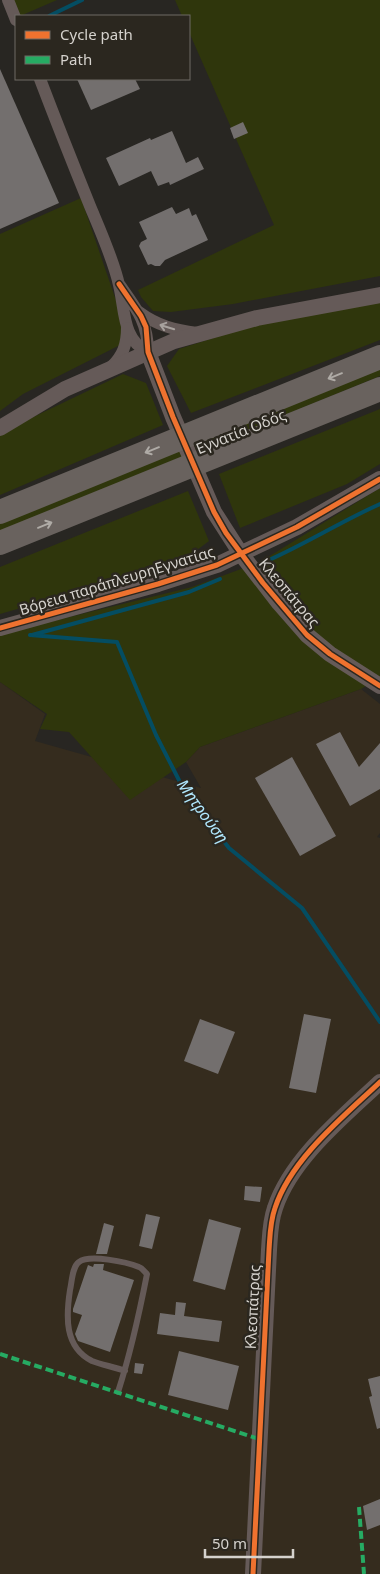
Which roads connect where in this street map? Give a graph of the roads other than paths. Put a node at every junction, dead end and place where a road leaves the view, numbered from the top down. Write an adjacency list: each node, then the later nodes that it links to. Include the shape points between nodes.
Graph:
1 (8, 0): 2 (street)
2 (15, 18)
3 (40, 80): 4 (street)
4 (119, 284): 6 (street); 7 (street)
5 (380, 295): 8 (street, via 257,318)
6 (138, 311): 8 (street, one-way to 6, via 167,328); 9 (street, via 146,327)
7 (127, 328): 9 (street, via 134,343); 11 (street, via 124,351)
8 (200, 334): 9 (street)
9 (148, 352): 11 (street); 17 (street, Κλεοπάτρας, via 204,491)
10 (380, 357): 15 (highway, Εγνατία Οδός, one-way to 15)
11 (109, 369): 13 (street, via 65,389)
12 (380, 389): 16 (highway, Εγνατία Οδός, one-way to 12)
13 (0, 428)
14 (380, 479): 17 (street, Βόρεια παράπλευρηΕγνατίας, via 297,527)
15 (0, 512)
16 (0, 543)
17 (240, 554): 18 (street, Βόρεια παράπλευρηΕγνατίας, via 177,579); 19 (street, Κλεοπάτρας, via 307,635)
18 (0, 628)
19 (380, 686)
20 (380, 1082): 23 (street, Κλεοπάτρας, via 309,1153 274,1210 268,1250)
21 (125, 1370): 21 (lane, via 147,1274 130,1264 84,1259 76,1264 73,1274 66,1312 70,1333 76,1348 92,1360); 22 (lane)
22 (118, 1392)
23 (253, 1574)

